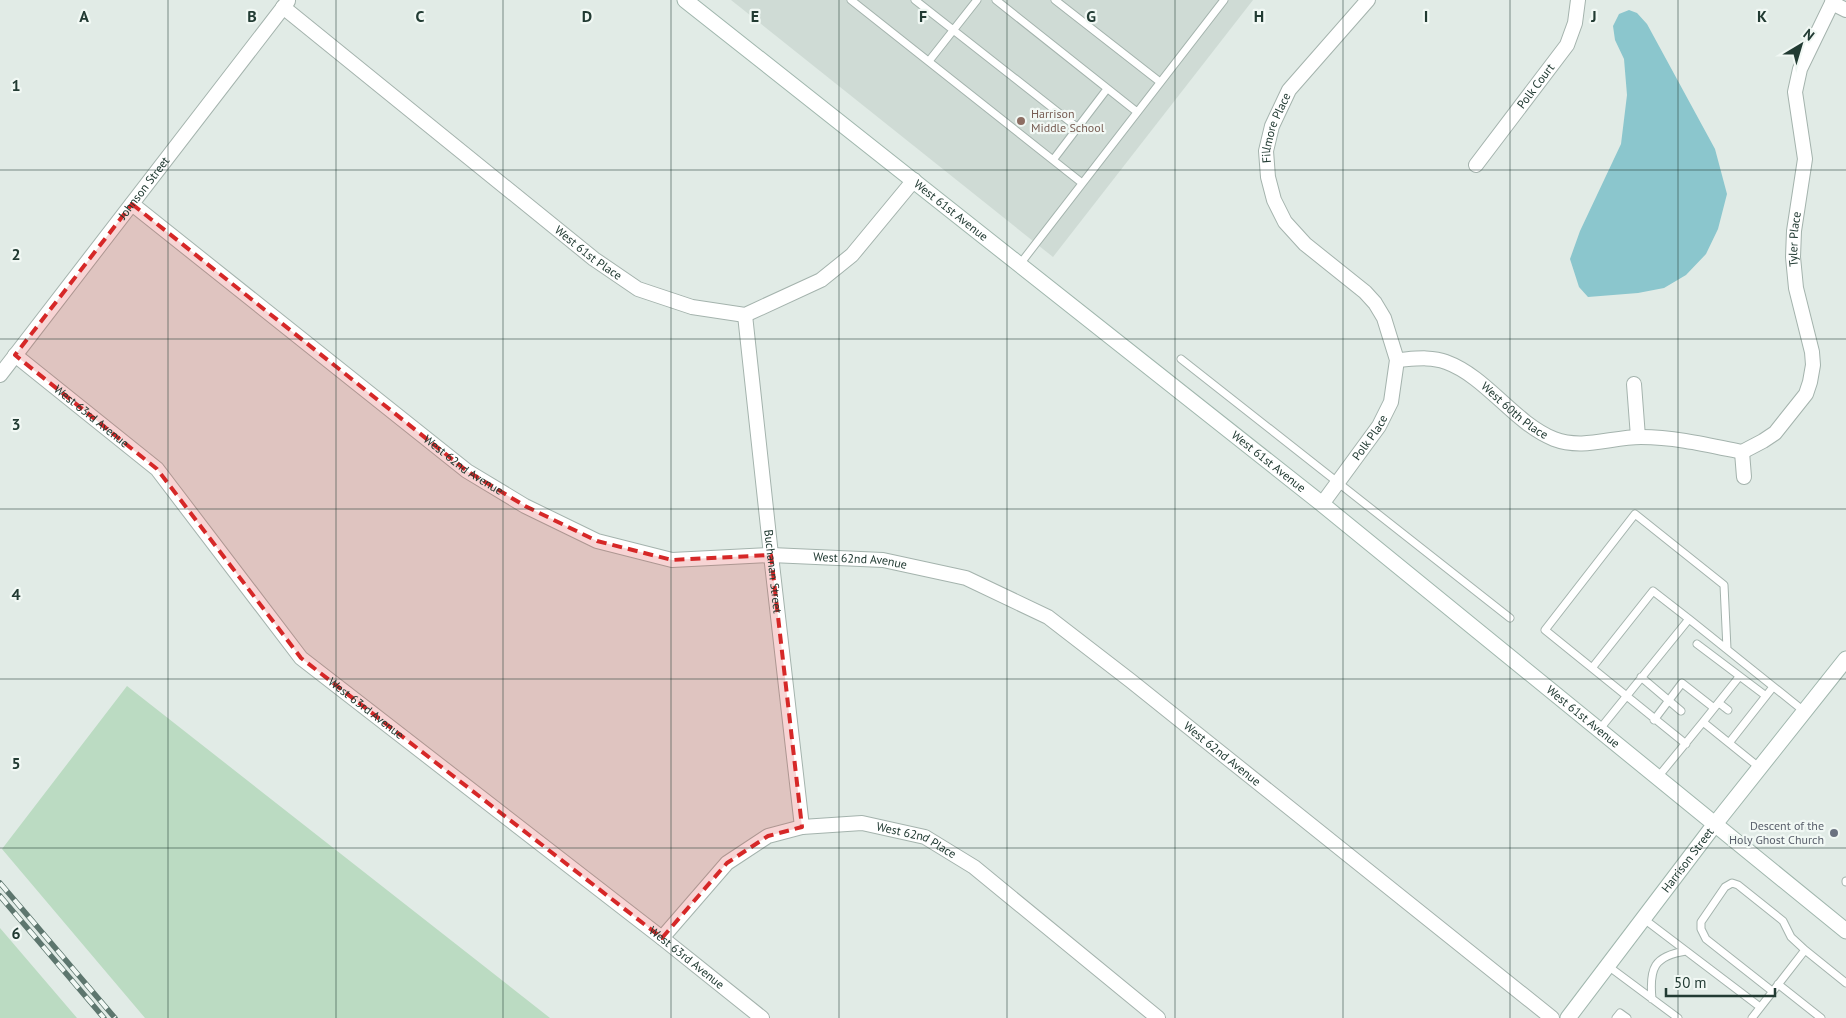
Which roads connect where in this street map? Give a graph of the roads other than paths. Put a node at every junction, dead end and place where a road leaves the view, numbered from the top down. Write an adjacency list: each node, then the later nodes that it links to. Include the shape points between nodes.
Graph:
1 (686, 0): 21 (main road, West 61st Avenue)
2 (851, 0): 14 (lane)
3 (915, 0): 13 (lane)
4 (977, 0): 13 (lane)
5 (996, 0): 16 (lane)
6 (1055, 0): 15 (lane)
7 (1224, 0): 15 (lane)
8 (1368, 0): 28 (street, Fillmore Place, via 1286,96 1272,126 1266,151 1268,177 1274,200 1285,222 1305,244 1375,303 1384,318)
9 (1578, 0): 20 (street, Polk Court, via 1575,23 1567,45)
10 (1833, 2): 12 (street); 32 (street, Tyler Place, via 1800,68 1795,92 1805,159 1793,257 1796,288 1812,352 1810,382 1806,394 1776,433)
11 (286, 4): 23 (street, Johnson Street); 25 (street, West 61st Place, via 594,259 638,289 692,307)
12 (1846, 10)
13 (953, 30): 14 (lane); 18 (lane)
14 (929, 61): 19 (lane)
15 (1160, 82): 17 (lane)
16 (1108, 89): 17 (lane); 18 (lane)
17 (1137, 112): 22 (lane)
18 (1078, 128): 19 (lane)
19 (1053, 160): 22 (lane)
20 (1476, 165)
21 (914, 180): 24 (main road, West 61st Avenue); 25 (street, via 852,255 821,280)
22 (1082, 183): 24 (lane)
23 (132, 204): 26 (street, Johnson Street); 36 (street, West 62nd Avenue, via 467,470 525,506 597,541 672,560)
24 (1020, 264): 35 (main road, West 61st Avenue)
25 (745, 315): 36 (street, Buchanan Street)
26 (16, 355): 29 (street, Johnson Street); 64 (street, West 63rd Avenue, via 157,468 301,658)
27 (1181, 359): 34 (lane)
28 (1397, 360): 31 (street, West 60th Place, via 1430,358 1460,368 1540,432 1554,439 1586,444); 34 (street, Polk Place, via 1391,402 1379,426)
29 (0, 375)
30 (1634, 384): 31 (street)
31 (1638, 437): 32 (street, West 60th Place, via 1662,437)
32 (1742, 452): 33 (street)
33 (1744, 476)
34 (1336, 483): 35 (street, Polk Place); 37 (lane)
35 (1322, 504): 55 (main road, West 61st Avenue)
36 (770, 555): 61 (street, Buchanan Street); 75 (street, West 62nd Avenue, via 882,560 966,578 1048,617)
37 (1510, 618)
38 (1689, 619): 40 (lane); 42 (lane, via 1653,591); 44 (lane)
39 (1697, 644): 43 (lane)
40 (1727, 649): 42 (lane, via 1724,585 1635,514 1545,630); 45 (lane)
41 (1846, 659): 52 (main road, Harrison Street)
42 (1592, 668): 47 (lane)
43 (1739, 676): 46 (lane); 49 (lane)
44 (1641, 678): 47 (lane); 48 (lane)
45 (1773, 687): 46 (lane); 52 (lane)
46 (1766, 696): 56 (lane)
47 (1626, 697): 53 (lane); 55 (lane)
48 (1669, 701): 49 (lane, via 1682,683); 51 (lane); 53 (lane)
49 (1716, 706): 50 (lane); 54 (lane)
50 (1728, 710)
51 (1681, 711)
52 (1805, 712): 58 (main road, Harrison Street)
53 (1654, 720): 57 (lane)
54 (1700, 724): 56 (lane); 57 (lane)
55 (1599, 730): 59 (main road, West 61st Avenue)
56 (1730, 743): 58 (lane)
57 (1686, 744): 59 (lane)
58 (1761, 768): 60 (main road, Harrison Street)
59 (1658, 777): 60 (main road, West 61st Avenue)
60 (1716, 824): 62 (main road, Harrison Street); 63 (main road, West 61st Avenue)
61 (802, 827): 64 (street, West 62nd Place, via 768,836 726,863); 74 (street, West 62nd Place, via 862,823 925,837 974,867)
62 (1644, 919): 66 (lane); 67 (main road, Harrison Street)
63 (1846, 931)
64 (662, 938): 73 (street, West 63rd Avenue)
65 (1804, 950): 68 (lane); 69 (lane); 70 (lane, via 1791,937 1783,921 1738,885 1732,883 1725,887 1701,922 1701,929 1706,939)
66 (1686, 951): 71 (lane, via 1667,956 1654,967); 72 (lane)
67 (1608, 966): 71 (lane); 76 (main road, Harrison Street)
68 (1846, 983)
69 (1778, 984): 70 (lane); 81 (lane)
70 (1772, 991): 72 (lane)
71 (1652, 999): 79 (lane)
72 (1760, 1007): 80 (lane)
73 (762, 1018)
74 (1158, 1018)
75 (1552, 1018)
76 (1568, 1018)
77 (1616, 1018): 78 (lane, via 1620,1013)
78 (1627, 1018)
79 (1678, 1018)
80 (1752, 1018)
81 (1821, 1018)

